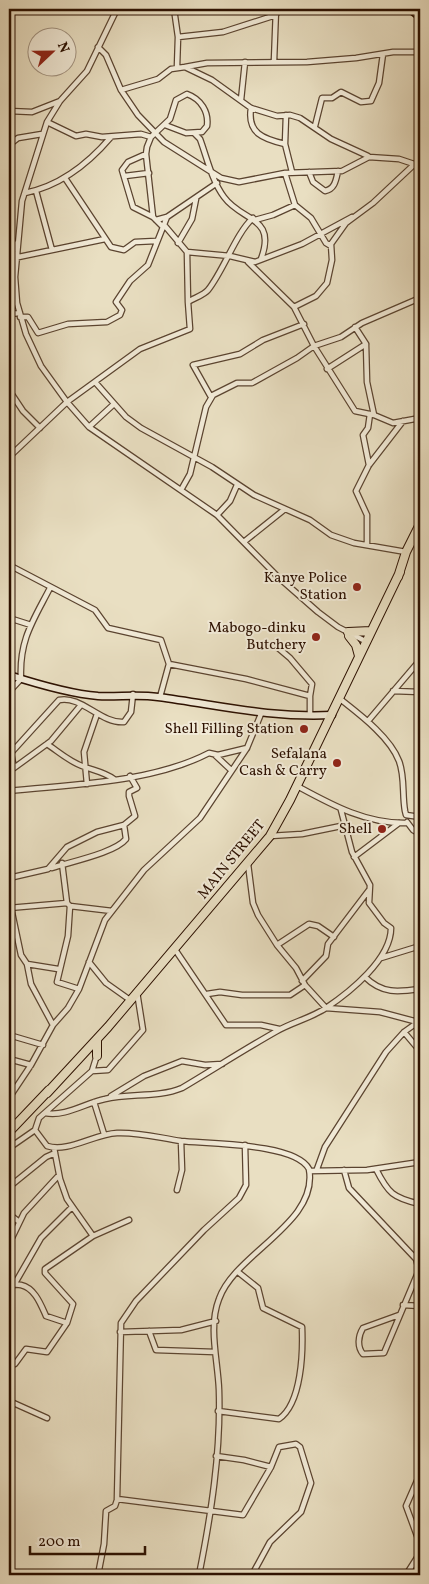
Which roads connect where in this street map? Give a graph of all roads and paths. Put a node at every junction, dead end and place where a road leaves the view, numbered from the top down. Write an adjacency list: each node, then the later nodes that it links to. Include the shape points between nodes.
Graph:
1 (117, 9): 8 (street)
2 (174, 9): 7 (street)
3 (276, 9): 5 (street)
4 (410, 9): 6 (street)
5 (276, 16): 7 (street, via 223,32); 11 (street)
6 (420, 17)
7 (178, 37): 13 (street)
8 (98, 47): 15 (street, via 110,61); 17 (street, via 81,79)
9 (420, 52): 10 (street)
10 (383, 54): 11 (street); 23 (street, via 379,83 371,101 362,102 341,92 332,98 322,98)
11 (274, 61): 12 (street)
12 (245, 62): 14 (street); 16 (street)
13 (177, 67): 14 (street); 15 (street, via 158,79)
14 (184, 67): 16 (street, via 212,80)
15 (121, 90): 25 (street, via 132,108)
16 (241, 100): 18 (street)
17 (60, 101): 19 (street, via 32,112); 21 (street)
18 (251, 108): 20 (street, via 277,116); 29 (street, via 250,122 255,130 266,139)
19 (9, 111)
20 (286, 115): 23 (street); 29 (street)
21 (47, 122): 24 (street); 28 (street, via 76,136)
22 (165, 125): 25 (street); 26 (street); 26 (street, via 176,100 190,94 204,108 208,120 206,128)
23 (314, 126): 32 (street, via 331,139)
24 (42, 134): 30 (street, via 18,138); 47 (street)
25 (156, 134): 27 (street); 36 (street)
26 (195, 134): 36 (street)
27 (151, 136): 28 (street); 31 (street)
28 (111, 137): 44 (street, via 89,161)
29 (285, 144): 38 (street)
30 (9, 145)
31 (146, 154): 40 (street); 42 (street, via 125,166 122,170)
32 (369, 157): 34 (street, via 394,158); 37 (street)
33 (420, 159): 34 (street)
34 (414, 164): 35 (street); 51 (street, via 373,203)
35 (420, 166)
36 (212, 170): 43 (street); 45 (street)
37 (338, 171): 39 (street); 39 (street, via 335,184 324,191 313,182)
38 (292, 172): 39 (street); 41 (street)
39 (309, 172)
40 (149, 173): 42 (street); 52 (street)
41 (285, 173): 43 (street, via 239,182); 49 (street)
42 (125, 176): 52 (street, via 133,207)
43 (218, 176): 45 (street)
44 (65, 178): 46 (street); 57 (street)
45 (216, 184): 48 (street); 53 (street, via 224,198)
46 (36, 191): 47 (street); 61 (street)
47 (25, 193): 62 (street)
48 (197, 198): 50 (street); 59 (street, via 192,219)
49 (295, 205): 53 (street); 56 (street, via 311,218)
50 (167, 217): 52 (street); 54 (street)
51 (352, 217): 56 (street); 60 (street)
52 (154, 218): 54 (street)
53 (254, 219): 64 (street, via 243,228); 67 (street, via 266,239)
54 (164, 227): 58 (street); 59 (street)
55 (9, 233): 62 (street)
56 (321, 234): 60 (street); 67 (street)
57 (105, 239): 58 (street, via 111,247 119,250 136,242); 61 (street)
58 (156, 241): 75 (street, via 148,265 130,281 116,302 122,313 112,320 100,324 68,324 38,333 28,317)
59 (178, 243): 63 (street)
60 (331, 246): 73 (street, via 328,283 316,296)
61 (52, 250): 66 (street)
62 (18, 251): 66 (street)
63 (187, 252): 64 (street); 72 (street)
64 (230, 256): 68 (street); 72 (street, via 208,290)
65 (9, 258): 66 (street)
66 (17, 258): 69 (street)
67 (261, 259): 68 (street)
68 (248, 262): 73 (street)
69 (15, 277): 70 (street); 75 (street)
70 (9, 278)
71 (420, 298): 77 (street)
72 (188, 302): 81 (street, via 190,329 142,348)
73 (294, 308): 76 (street)
74 (9, 314): 75 (street)
75 (20, 315): 84 (street, via 41,366)
76 (304, 324): 79 (street); 83 (street, via 263,340 240,354 192,366)
77 (355, 327): 78 (street); 79 (street, via 341,337)
78 (366, 344): 80 (street); 86 (street)
79 (314, 346): 80 (street); 83 (street, via 252,383 237,383)
80 (328, 369): 86 (street, via 353,409)
81 (95, 382): 84 (street); 85 (street)
82 (9, 390): 90 (street)
83 (211, 397): 92 (street)
84 (67, 402): 89 (street); 90 (street)
85 (114, 404): 89 (street); 92 (street, via 141,428)
86 (372, 414): 88 (street, via 390,422); 93 (street, via 363,435)
87 (420, 418): 88 (street)
88 (403, 421): 93 (street)
89 (89, 427): 95 (street)
90 (40, 428): 91 (street)
91 (9, 457)
92 (194, 457): 94 (street); 95 (street, via 190,474)
93 (369, 466): 100 (street, via 356,491 367,515)
94 (237, 485): 96 (street); 97 (street, via 230,501)
95 (181, 490): 97 (street)
96 (285, 509): 99 (street); 100 (street, via 310,520 331,535 354,544)
97 (217, 514): 99 (street)
98 (420, 524): 101 (highway, MAIN STREET)
99 (245, 541): 108 (street, via 277,576)
100 (367, 545): 101 (street)
101 (406, 552): 103 (highway, MAIN STREET)
102 (9, 565): 104 (street)
103 (400, 572): 107 (highway, MAIN STREET); 109 (highway, MAIN STREET)
104 (50, 588): 106 (street); 113 (street, via 95,610 108,628 161,640)
105 (9, 618): 106 (street)
106 (31, 625): 115 (street, via 20,657)
107 (371, 632): 108 (highway); 109 (highway, MAIN STREET)
108 (349, 634): 109 (street); 111 (highway)
109 (367, 643): 111 (highway, MAIN STREET); 116 (highway, MAIN STREET)
110 (277, 647): 121 (street, via 312,684)
111 (359, 656): 116 (highway, MAIN STREET)
112 (420, 660): 117 (street)
113 (169, 664): 121 (street); 122 (street)
114 (9, 675): 115 (street)
115 (21, 679): 118 (street); 120 (street, via 72,693 99,696)
116 (344, 689): 123 (highway, MAIN STREET)
117 (393, 691): 119 (street); 129 (street)
118 (9, 692)
119 (420, 692)
120 (133, 694): 122 (street); 125 (street, via 130,712 124,722)
121 (310, 696): 127 (street)
122 (160, 697): 126 (street)
123 (340, 698): 128 (highway, MAIN STREET); 129 (street)
124 (81, 705): 125 (street); 130 (street); 134 (street, via 65,699 54,704 11,753)
125 (97, 714): 133 (street, via 85,746)
126 (261, 714): 127 (street); 131 (street)
127 (310, 714): 128 (street)
128 (332, 715): 140 (highway, MAIN STREET)
129 (368, 722): 143 (street, via 399,761)
130 (47, 744): 133 (street); 134 (street)
131 (246, 748): 132 (street); 136 (street)
132 (214, 754): 136 (street); 137 (street, via 209,753 152,775)
133 (84, 767): 138 (street, via 99,770); 139 (street)
134 (14, 768): 135 (street)
135 (9, 770)
136 (232, 770): 161 (street, via 200,818 144,870)
137 (130, 776): 138 (street); 148 (street, via 137,788 128,796 135,816)
138 (114, 779): 139 (street)
139 (88, 784): 141 (street)
140 (297, 786): 142 (street); 150 (highway, MAIN STREET)
141 (9, 791)
142 (341, 810): 145 (street); 147 (street)
143 (406, 816): 144 (street); 146 (street)
144 (420, 817)
145 (399, 823): 146 (street); 152 (street)
146 (407, 823): 149 (street)
147 (346, 825): 150 (street, via 302,834); 152 (street)
148 (124, 826): 151 (street, via 97,832); 153 (street, via 126,839 120,845)
149 (420, 834)
150 (270, 836): 154 (highway, MAIN STREET)
151 (64, 850): 153 (street); 155 (street)
152 (354, 857): 157 (street, via 367,877)
153 (62, 864): 155 (street); 159 (street)
154 (248, 864): 163 (street, via 255,910); 165 (highway, MAIN STREET)
155 (48, 869): 156 (street)
156 (9, 878)
157 (370, 889): 162 (street); 166 (street, via 370,905 391,928 391,938)
158 (9, 898): 160 (street)
159 (69, 905): 160 (street); 161 (street); 169 (street, via 68,936)
160 (10, 908): 168 (street, via 21,954)
161 (112, 912): 167 (street, via 105,920)
162 (334, 937): 163 (street, via 309,924); 171 (street, via 328,944 326,956)
163 (277, 945): 171 (street)
164 (420, 946): 166 (street)
165 (174, 948): 174 (highway, MAIN STREET); 175 (street)
166 (380, 958): 170 (street)
167 (89, 962): 172 (street); 176 (street)
168 (27, 964): 169 (street); 179 (street, via 31,984)
169 (58, 969): 172 (street, via 56,982)
170 (365, 977): 173 (street, via 377,988); 177 (street)
171 (304, 983): 175 (street, via 290,995); 177 (street)
172 (79, 989): 179 (street)
173 (420, 989)
174 (137, 991): 176 (highway, MAIN STREET); 192 (street, via 143,1024 140,1035 108,1070)
175 (207, 994): 180 (street, via 226,1025 261,1025)
176 (128, 1002): 183 (highway, MAIN STREET); 185 (highway, MAIN STREET)
177 (326, 1008): 178 (street, via 380,1012); 180 (street)
178 (419, 1022): 181 (street)
179 (53, 1025): 184 (street)
180 (280, 1029): 190 (street)
181 (404, 1032): 186 (street); 206 (street, via 386,1052 324,1146)
182 (9, 1035): 184 (street)
183 (97, 1040): 185 (highway, MAIN STREET); 188 (highway)
184 (43, 1045): 191 (street)
185 (89, 1046): 187 (highway); 188 (street); 193 (highway)
186 (420, 1051)
187 (82, 1057): 188 (highway); 193 (highway)
188 (97, 1057): 192 (street)
189 (9, 1059): 191 (street)
190 (222, 1064): 195 (street, via 171,1092); 195 (street, via 182,1061 144,1076)
191 (31, 1065): 194 (street)
192 (92, 1071): 197 (street)
193 (47, 1093): 199 (highway)
194 (9, 1098)
195 (105, 1099): 196 (street)
196 (94, 1102): 197 (street, via 63,1113); 200 (street)
197 (45, 1112): 198 (street, via 35,1124)
198 (35, 1130): 203 (street); 204 (street)
199 (9, 1132)
200 (104, 1134): 201 (street, via 141,1134); 204 (street)
201 (181, 1141): 202 (street); 212 (street, via 182,1170)
202 (245, 1145): 209 (street, via 297,1160 308,1166); 228 (street, via 246,1185 239,1198 132,1306 124,1317)
203 (9, 1148)
204 (55, 1151): 210 (street); 211 (street)
205 (420, 1162): 207 (street)
206 (317, 1169): 208 (street); 209 (street)
207 (376, 1169): 208 (street); 213 (street, via 390,1193)
208 (344, 1170): 222 (street, via 348,1188 418,1264 417,1278)
209 (310, 1171): 220 (street, via 308,1195 299,1209)
210 (59, 1175): 214 (street); 217 (street)
211 (9, 1187)
212 (177, 1190)
213 (420, 1204)
214 (72, 1207): 218 (street); 221 (street, via 41,1238)
215 (9, 1214): 217 (street)
216 (130, 1220): 218 (street)
217 (18, 1221): 219 (street)
218 (93, 1236): 226 (street, via 45,1269 73,1304)
219 (9, 1244)
220 (238, 1272): 225 (street, via 221,1293); 232 (street, via 258,1288 262,1308 302,1327 298,1384 280,1419)
221 (11, 1284): 226 (street, via 22,1285 29,1290 46,1316)
222 (403, 1305): 223 (street); 224 (street)
223 (420, 1306)
224 (399, 1314): 224 (street, via 363,1328 359,1339 364,1354 384,1353)
225 (216, 1321): 227 (street, via 181,1330); 229 (street)
226 (67, 1323): 230 (street, via 47,1352 26,1349 15,1364)
227 (149, 1331): 228 (street); 229 (street, via 156,1350)
228 (120, 1332): 237 (street)
229 (215, 1352): 232 (street)
230 (9, 1365)
231 (9, 1401): 233 (street)
232 (218, 1411): 234 (street)
233 (47, 1418)
234 (216, 1456): 235 (street); 238 (street)
235 (271, 1467): 238 (street, via 244,1514); 245 (street, via 279,1447 296,1444 300,1447 311,1483 301,1512 270,1542)
236 (420, 1474): 239 (street, via 406,1506)
237 (117, 1500): 238 (street); 241 (street, via 115,1506 106,1511)
238 (211, 1512): 244 (street)
239 (420, 1544)
240 (420, 1553): 246 (street)
241 (98, 1575)
242 (142, 1575): 243 (street)
243 (162, 1575)
244 (199, 1575)
245 (252, 1575)
246 (406, 1575)

